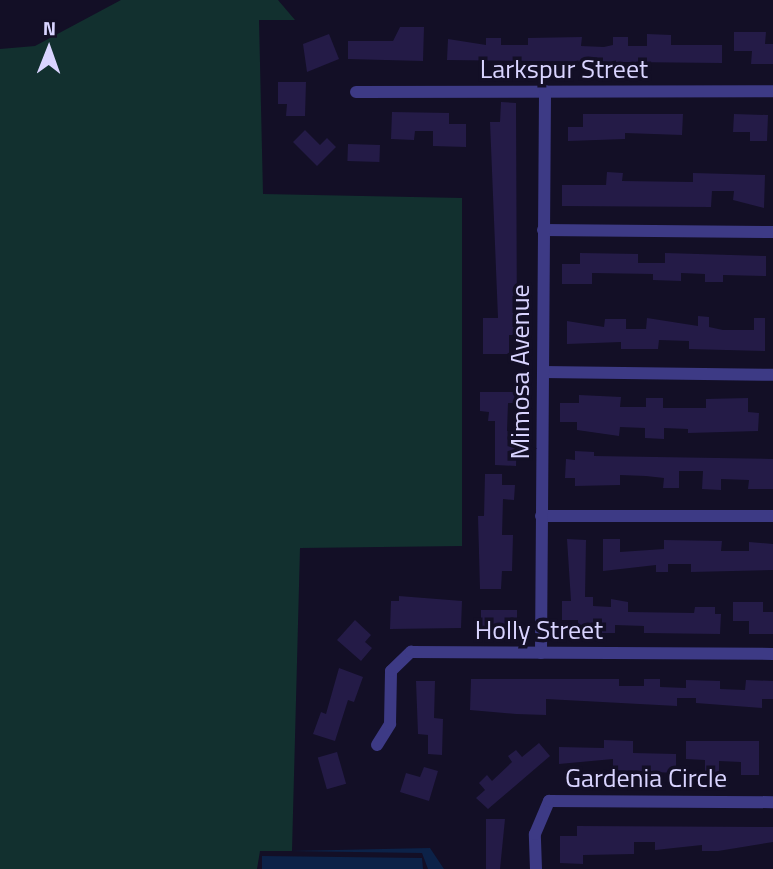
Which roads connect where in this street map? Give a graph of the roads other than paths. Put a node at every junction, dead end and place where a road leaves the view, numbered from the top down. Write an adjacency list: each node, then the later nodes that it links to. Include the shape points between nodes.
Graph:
1 (545, 91): 2 (street, Larkspur Street); 3 (street, Larkspur Street); 4 (street, Mimosa Avenue)
2 (773, 91)
3 (356, 92)
4 (543, 230): 5 (street); 6 (street, Mimosa Avenue)
5 (773, 232)
6 (543, 372): 7 (street); 8 (street, Mimosa Avenue)
7 (773, 375)
8 (541, 516): 9 (street); 10 (street, Mimosa Avenue)
9 (773, 516)
10 (541, 653): 11 (street, Holly Street); 12 (street, Holly Street, via 411,652 391,671 390,724)
11 (773, 654)
12 (377, 745)
13 (773, 802): 14 (street, Gardenia Circle, via 549,801 535,834)
14 (536, 869)

